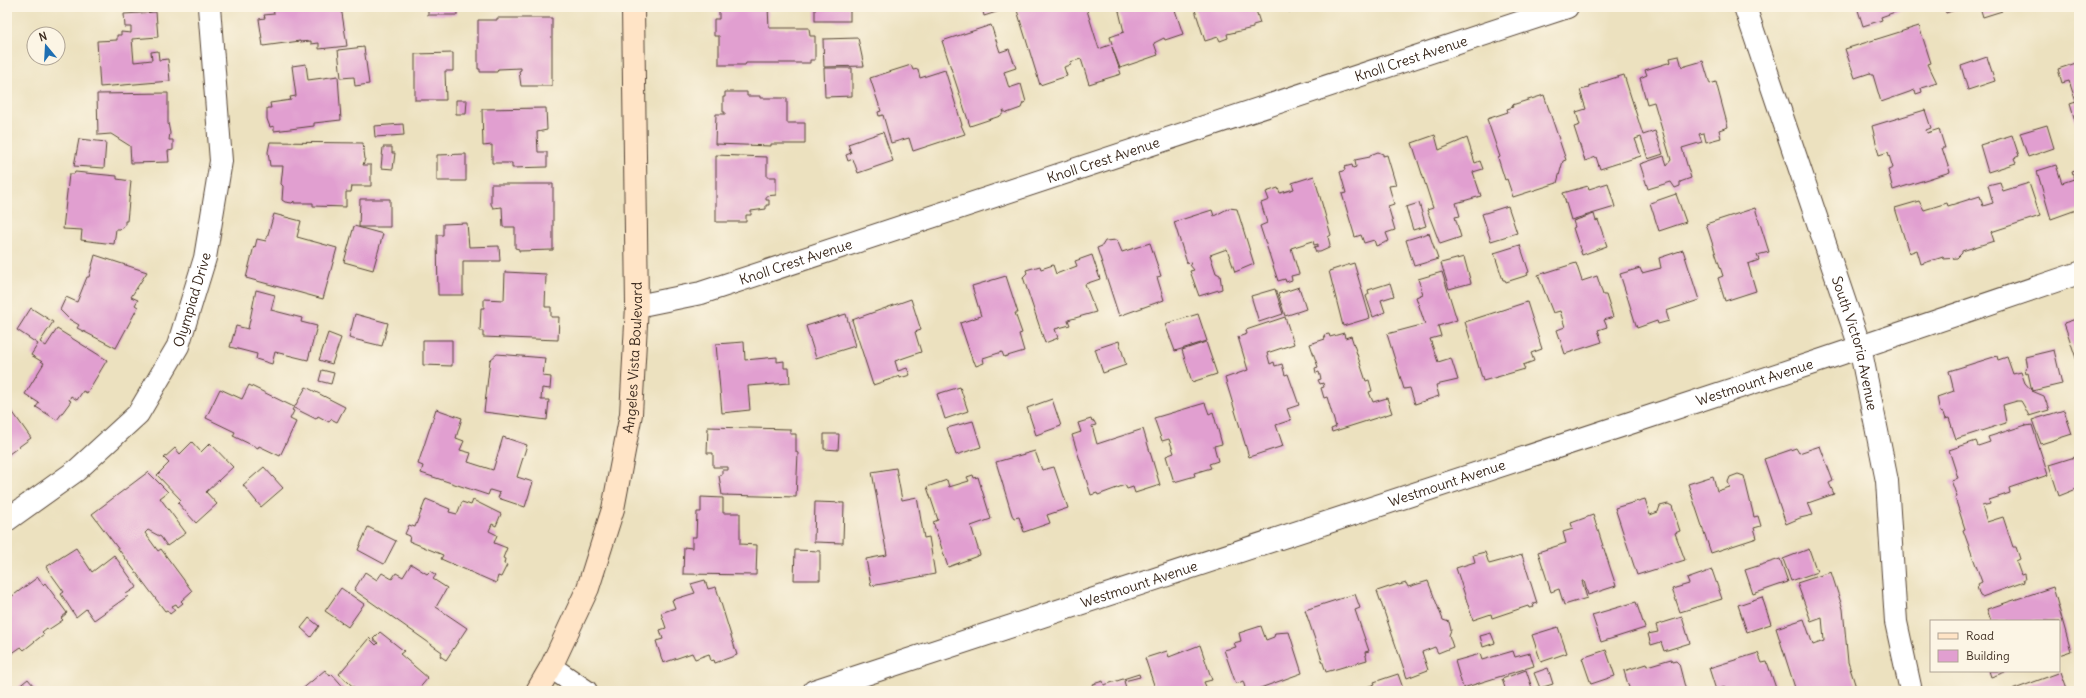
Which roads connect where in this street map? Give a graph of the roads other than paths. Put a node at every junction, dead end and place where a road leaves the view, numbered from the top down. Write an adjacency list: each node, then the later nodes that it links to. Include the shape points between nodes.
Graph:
1 (209, 7): 8 (street, Olympiad Drive, via 221,161 205,258 178,346 138,414 77,470)
2 (633, 7): 6 (street, Angeles Vista Boulevard)
3 (1567, 7): 6 (street, Knoll Crest Avenue, via 701,293)
4 (1745, 7): 7 (street, South Victoria Avenue)
5 (2079, 274): 7 (street, Westmount Avenue)
6 (637, 306): 9 (street, Angeles Vista Boulevard, via 631,414 613,509 588,588)
7 (1860, 347): 12 (street, Westmount Avenue); 13 (street, South Victoria Avenue, via 1887,481 1896,622)
8 (7, 520)
9 (551, 667): 10 (street, Angeles Vista Boulevard); 11 (street)
10 (537, 691)
11 (586, 691)
12 (814, 691)
13 (1911, 691)

